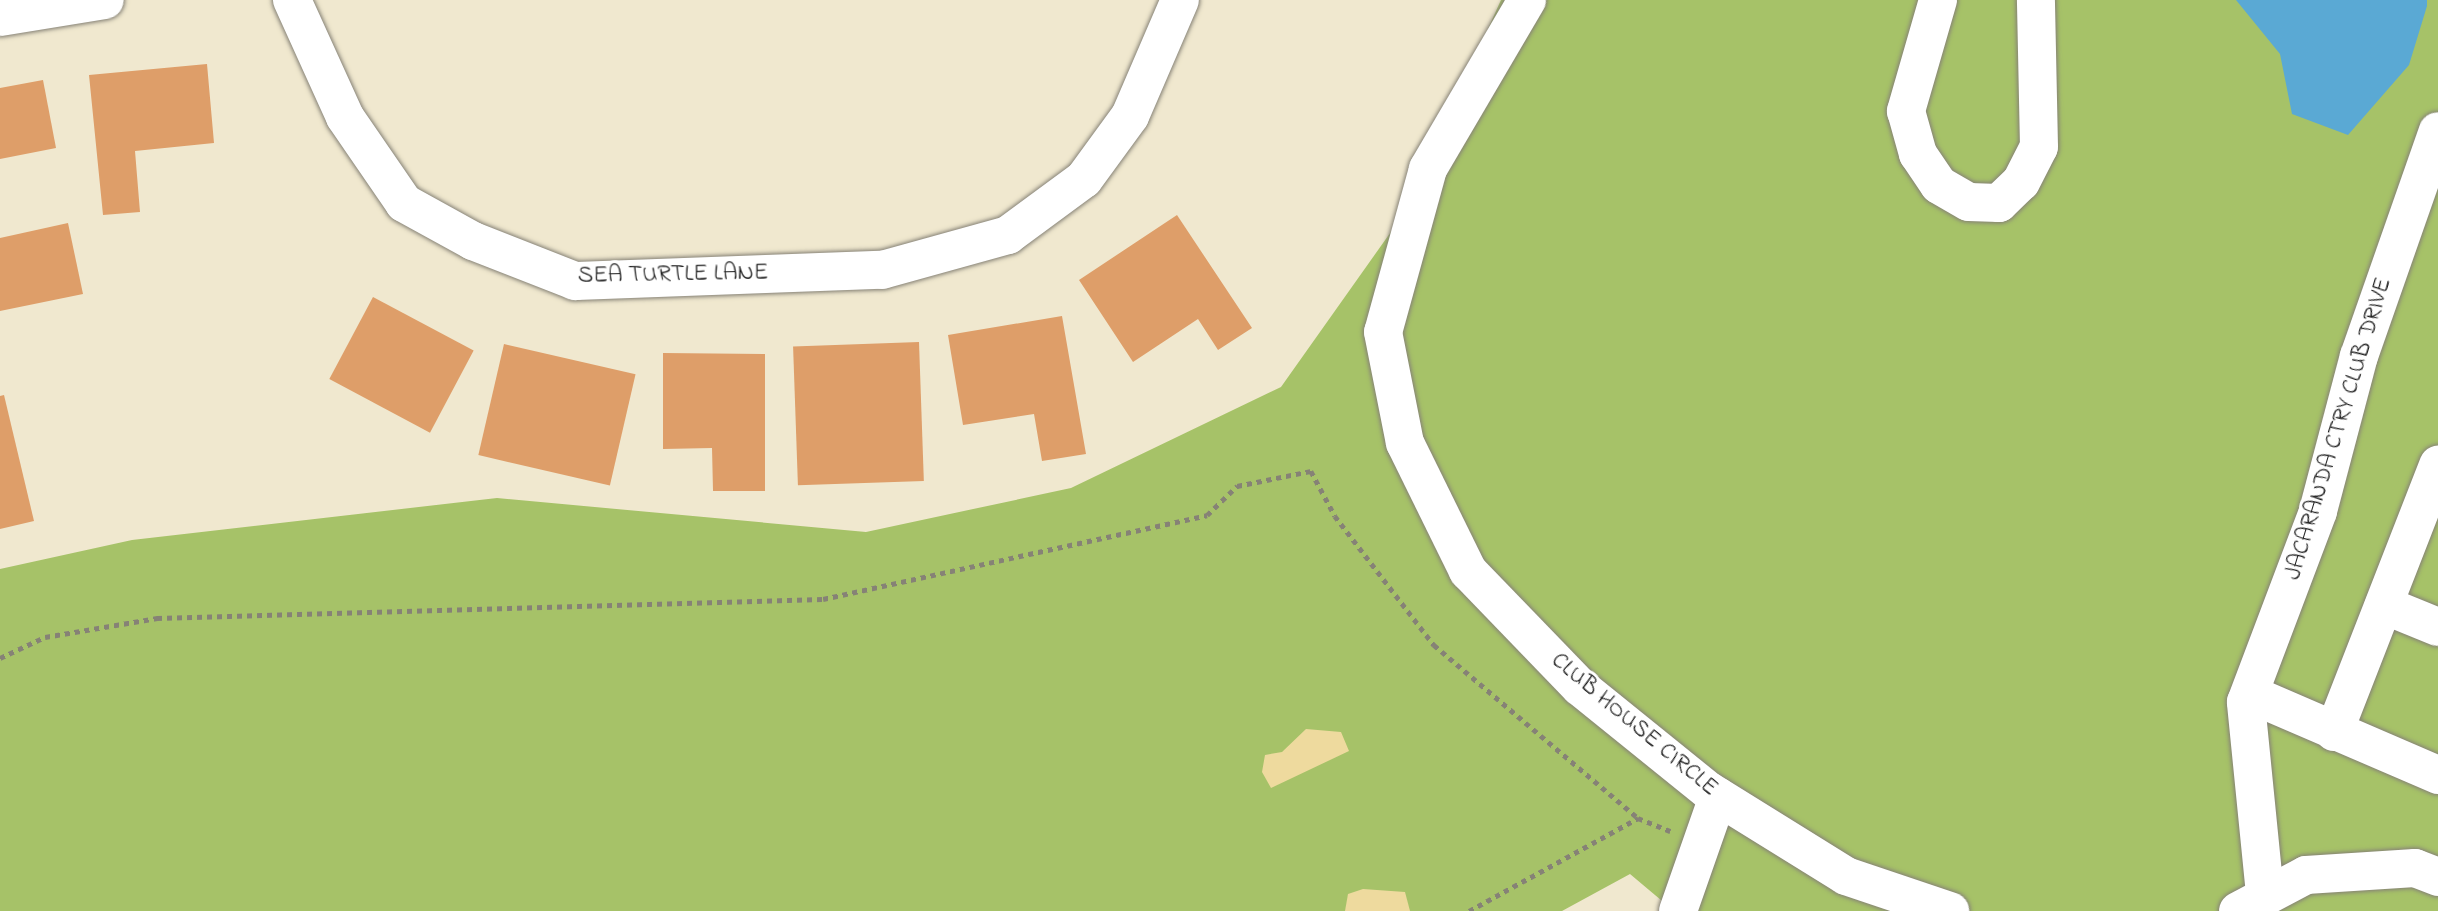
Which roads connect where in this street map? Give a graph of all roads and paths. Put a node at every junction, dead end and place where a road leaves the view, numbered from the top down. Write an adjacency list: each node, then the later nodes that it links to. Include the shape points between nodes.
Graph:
1 (105, 0): 7 (street)
2 (292, 0): 3 (street, SEA TURTLE LANE, via 345,117 404,203 473,241 575,281 882,270 1008,235 1084,178 1130,116)
3 (1180, 0)
4 (1527, 0): 16 (street, CLUB HOUSE CIRCLE, via 1424,182 1383,332 1405,443 1468,571 1580,687)
5 (1938, 0): 6 (street, via 1906,111 1918,154 1939,184 1969,202 1999,202 2021,182 2039,147)
6 (2036, 0)
7 (0, 17)
8 (2438, 131): 13 (street, JACARANDA CTRY CLUB DRIVE, via 2359,356 2318,511)
9 (2438, 466): 10 (street)
10 (2384, 605): 11 (street); 14 (street)
11 (2438, 627)
12 (0, 658): 17 (path, via 45,637 157,618 823,599 1207,515 1237,486 1311,471 1335,516 1434,645)
13 (2250, 694): 14 (street); 20 (street, JACARANDA CTRY CLUB DRIVE)
14 (2334, 732): 15 (street)
15 (2438, 775)
16 (1718, 797): 18 (street); 23 (street, CLUB HOUSE CIRCLE, via 1846,876)
17 (1639, 818): 18 (path); 21 (path)
18 (1699, 844): 22 (street)
19 (2438, 877): 20 (street, via 2416,867 2352,867 2306,875)
20 (2251, 902)
21 (1469, 911)
22 (1678, 911)
23 (1950, 911)

